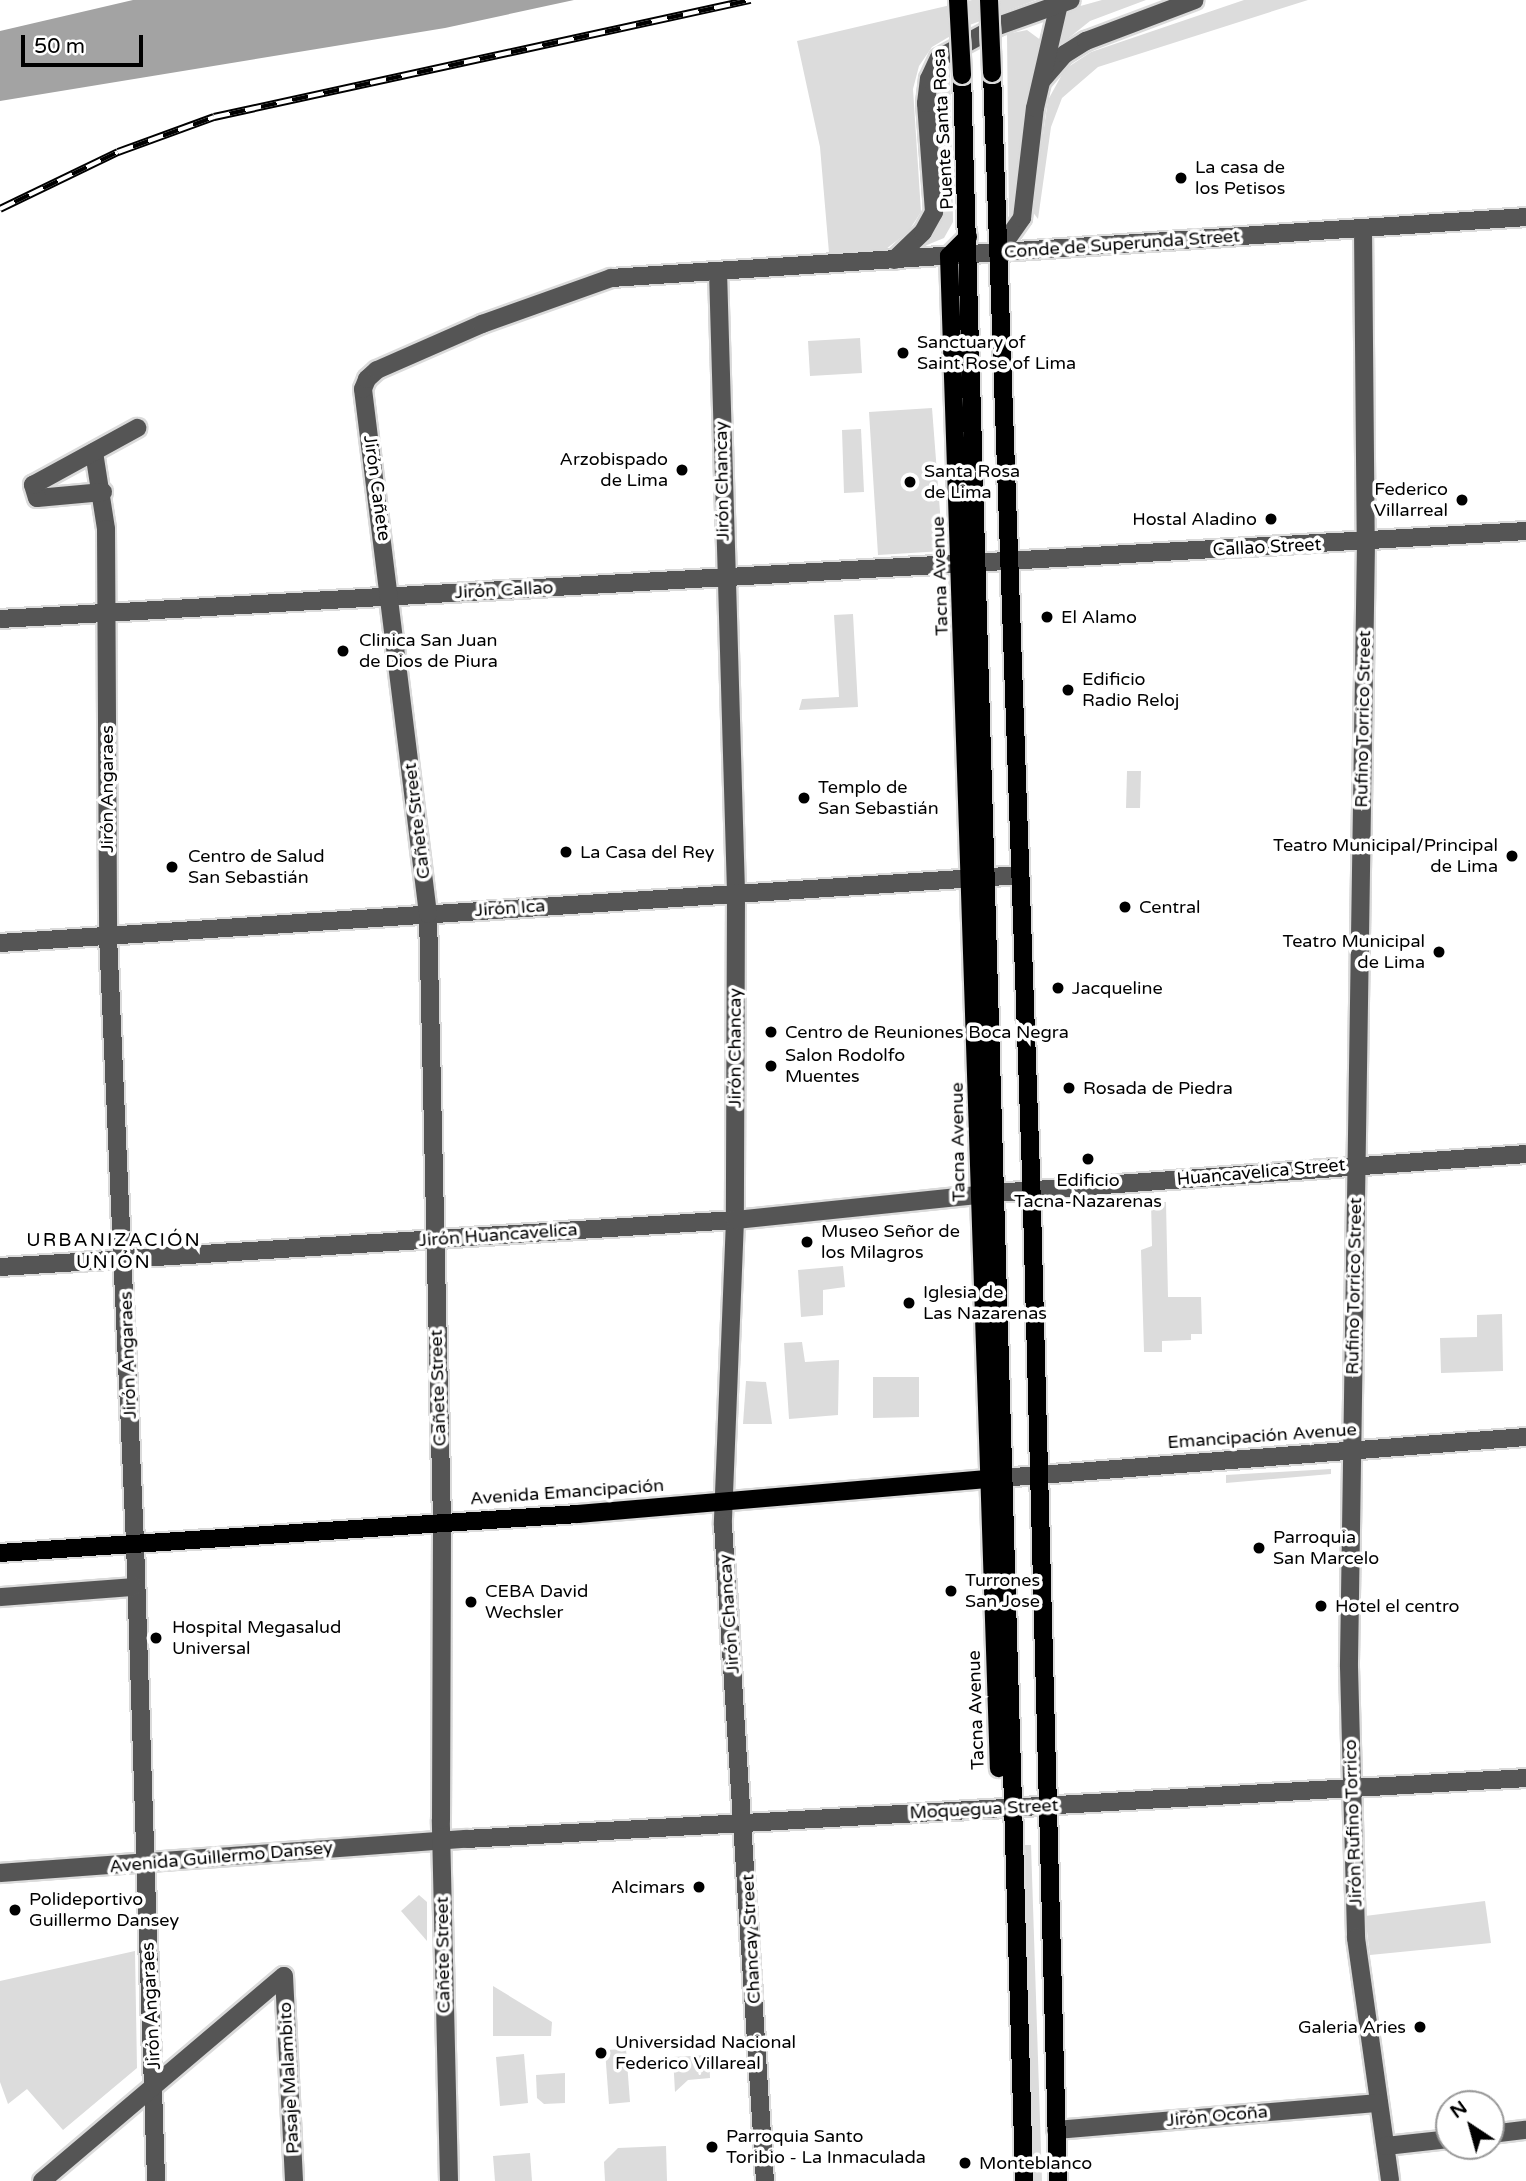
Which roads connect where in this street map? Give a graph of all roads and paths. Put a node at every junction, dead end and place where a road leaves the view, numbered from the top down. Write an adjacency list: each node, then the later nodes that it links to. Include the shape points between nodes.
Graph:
1 (958, 0): 8 (main road, Puente Santa Rosa, bridge)
2 (989, 0): 9 (main road, bridge)
3 (1195, 0): 5 (street, via 1086,41 1065,54)
4 (1065, 2): 5 (street); 12 (street, via 957,46 933,67 926,103 934,212 923,232)
5 (1041, 81): 9 (street, via 1022,218)
6 (1526, 217): 7 (street, Conde de Superunda Street)
7 (1363, 228): 9 (street, Conde de Superunda Street); 19 (street, Rufino Torrico Street)
8 (968, 237): 10 (main road, Puente Santa Rosa); 11 (main road)
9 (998, 252): 10 (street, Conde de Superunda Street); 20 (main road)
10 (969, 255): 11 (street, Conde de Superunda Street); 21 (main road, Tacna Avenue)
11 (949, 256): 12 (street, Conde de Superunda Street); 21 (main road, Tacna Avenue)
12 (894, 260): 13 (street, Conde de Superunda Street)
13 (718, 271): 14 (street, Conde de Superunda Street, via 611,278 482,324 377,370); 22 (street, Jirón Chancay)
14 (367, 379): 23 (street, Jirón Cañete, via 363,389)
15 (137, 428): 16 (street)
16 (94, 452): 17 (street, Jirón Angaraes); 17 (street, via 35,484 35,496)
17 (103, 492): 24 (street, Jirón Angaraes)
18 (1526, 531): 19 (street, Callao Street)
19 (1366, 542): 20 (street, Callao Street); 33 (street, Rufino Torrico Street)
20 (1008, 560): 21 (street, Jirón Callao); 26 (main road)
21 (969, 562): 22 (street, Jirón Callao); 27 (main road, Tacna Avenue)
22 (723, 577): 23 (street, Jirón Callao); 28 (street, Jirón Chancay)
23 (391, 597): 24 (street, Jirón Callao); 29 (street, Cañete Street)
24 (106, 614): 25 (street, Jirón Callao); 30 (street, Jirón Angaraes)
25 (0, 619)
26 (1020, 875): 27 (street, Jirón Ica); 34 (main road)
27 (980, 878): 28 (street, Jirón Ica); 35 (main road, Tacna Avenue)
28 (736, 893): 29 (street, Jirón Ica); 36 (street, Jirón Chancay)
29 (428, 914): 30 (street, Jirón Ica); 37 (street, Cañete Street)
30 (108, 936): 31 (street, Jirón Ica); 38 (street, Jirón Angaraes)
31 (0, 943)
32 (1526, 1154): 33 (street, Huancavelica Street)
33 (1356, 1164): 34 (street, Huancavelica Street); 41 (street, Rufino Torrico Street)
34 (1036, 1191): 35 (street, Huancavelica Street); 42 (main road)
35 (987, 1194): 36 (street, Jirón Huancavelica); 43 (main road, Tacna Avenue)
36 (735, 1220): 37 (street, Jirón Huancavelica); 44 (street, Jirón Chancay)
37 (433, 1239): 38 (street, Jirón Huancavelica); 45 (street, Cañete Street)
38 (124, 1260): 39 (street, Jirón Huancavelica); 46 (street, Jirón Angaraes)
39 (0, 1267)
40 (1526, 1437): 41 (street, Emancipación Avenue)
41 (1351, 1450): 42 (street, Emancipación Avenue); 51 (street, Rufino Torrico Street)
42 (1036, 1476): 43 (street, Emancipación Avenue); 52 (main road)
43 (995, 1479): 44 (main road, Avenida Emancipación); 53 (main road, Tacna Avenue)
44 (726, 1498): 45 (main road, Avenida Emancipación); 54 (street, Jirón Chancay, via 723,1536)
45 (442, 1522): 46 (main road, Avenida Emancipación); 55 (street, Cañete Street)
46 (135, 1543): 47 (main road); 48 (street, Jirón Angaraes)
47 (0, 1553)
48 (133, 1587): 49 (street); 56 (street, Jirón Angaraes)
49 (0, 1597)
50 (1526, 1778): 51 (street, Moquegua Street)
51 (1351, 1785): 52 (street, Moquegua Street); 59 (street, Jirón Rufino Torrico, via 1356,1938)
52 (1047, 1805): 53 (street, Moquegua Street); 60 (main road)
53 (1007, 1808): 54 (street, Moquegua Street); 70 (main road); 71 (main road)
54 (744, 1823): 55 (street, Moquegua Street); 69 (street, Chancay Street)
55 (441, 1841): 56 (street, Avenida Guillermo Dansey); 68 (street, Cañete Street)
56 (144, 1864): 57 (street, Avenida Guillermo Dansey); 58 (street, Jirón Angaraes)
57 (0, 1873)
58 (155, 2086): 65 (street); 66 (street, Jirón Angaraes); 67 (street, Pasaje Malambito, via 284,1976)
59 (1378, 2103): 60 (street, Jirón Ocoña); 64 (street, Jirón Rufino Torrico)
60 (1056, 2130): 72 (main road)
61 (1526, 2130): 62 (street)
62 (1505, 2132)
63 (1435, 2141): 64 (street)
64 (1386, 2146): 73 (street, Jirón Rufino Torrico)
65 (42, 2181)
66 (156, 2181)
67 (294, 2181)
68 (449, 2181)
69 (765, 2181)
70 (1013, 2181)
71 (1024, 2181)
72 (1058, 2181)
73 (1390, 2181)

